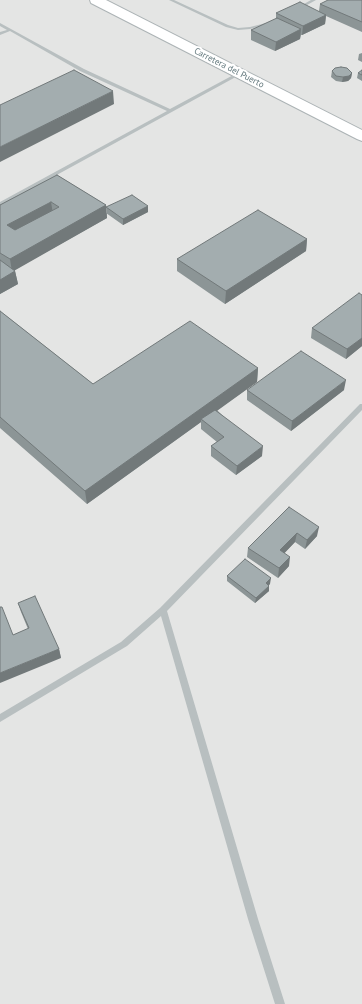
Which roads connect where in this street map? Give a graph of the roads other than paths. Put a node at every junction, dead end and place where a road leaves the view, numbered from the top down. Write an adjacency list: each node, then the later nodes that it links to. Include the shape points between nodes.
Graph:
1 (96, 0): 11 (main road, Carretera del Puerto)
2 (171, 0): 5 (lane, via 238,29)
3 (314, 0): 4 (lane)
4 (294, 10)
5 (268, 23)
6 (0, 24): 7 (lane)
7 (10, 30): 8 (lane); 9 (lane)
8 (0, 34)
9 (82, 70): 10 (lane); 12 (lane)
10 (75, 73)
11 (241, 73): 12 (lane); 13 (main road, Carretera del Puerto)
12 (170, 112): 14 (lane)
13 (362, 136)
14 (0, 204)
15 (362, 406): 16 (lane)
16 (162, 610): 17 (lane, via 124,644); 18 (lane, via 252,919)
17 (0, 718)
18 (280, 1004)

